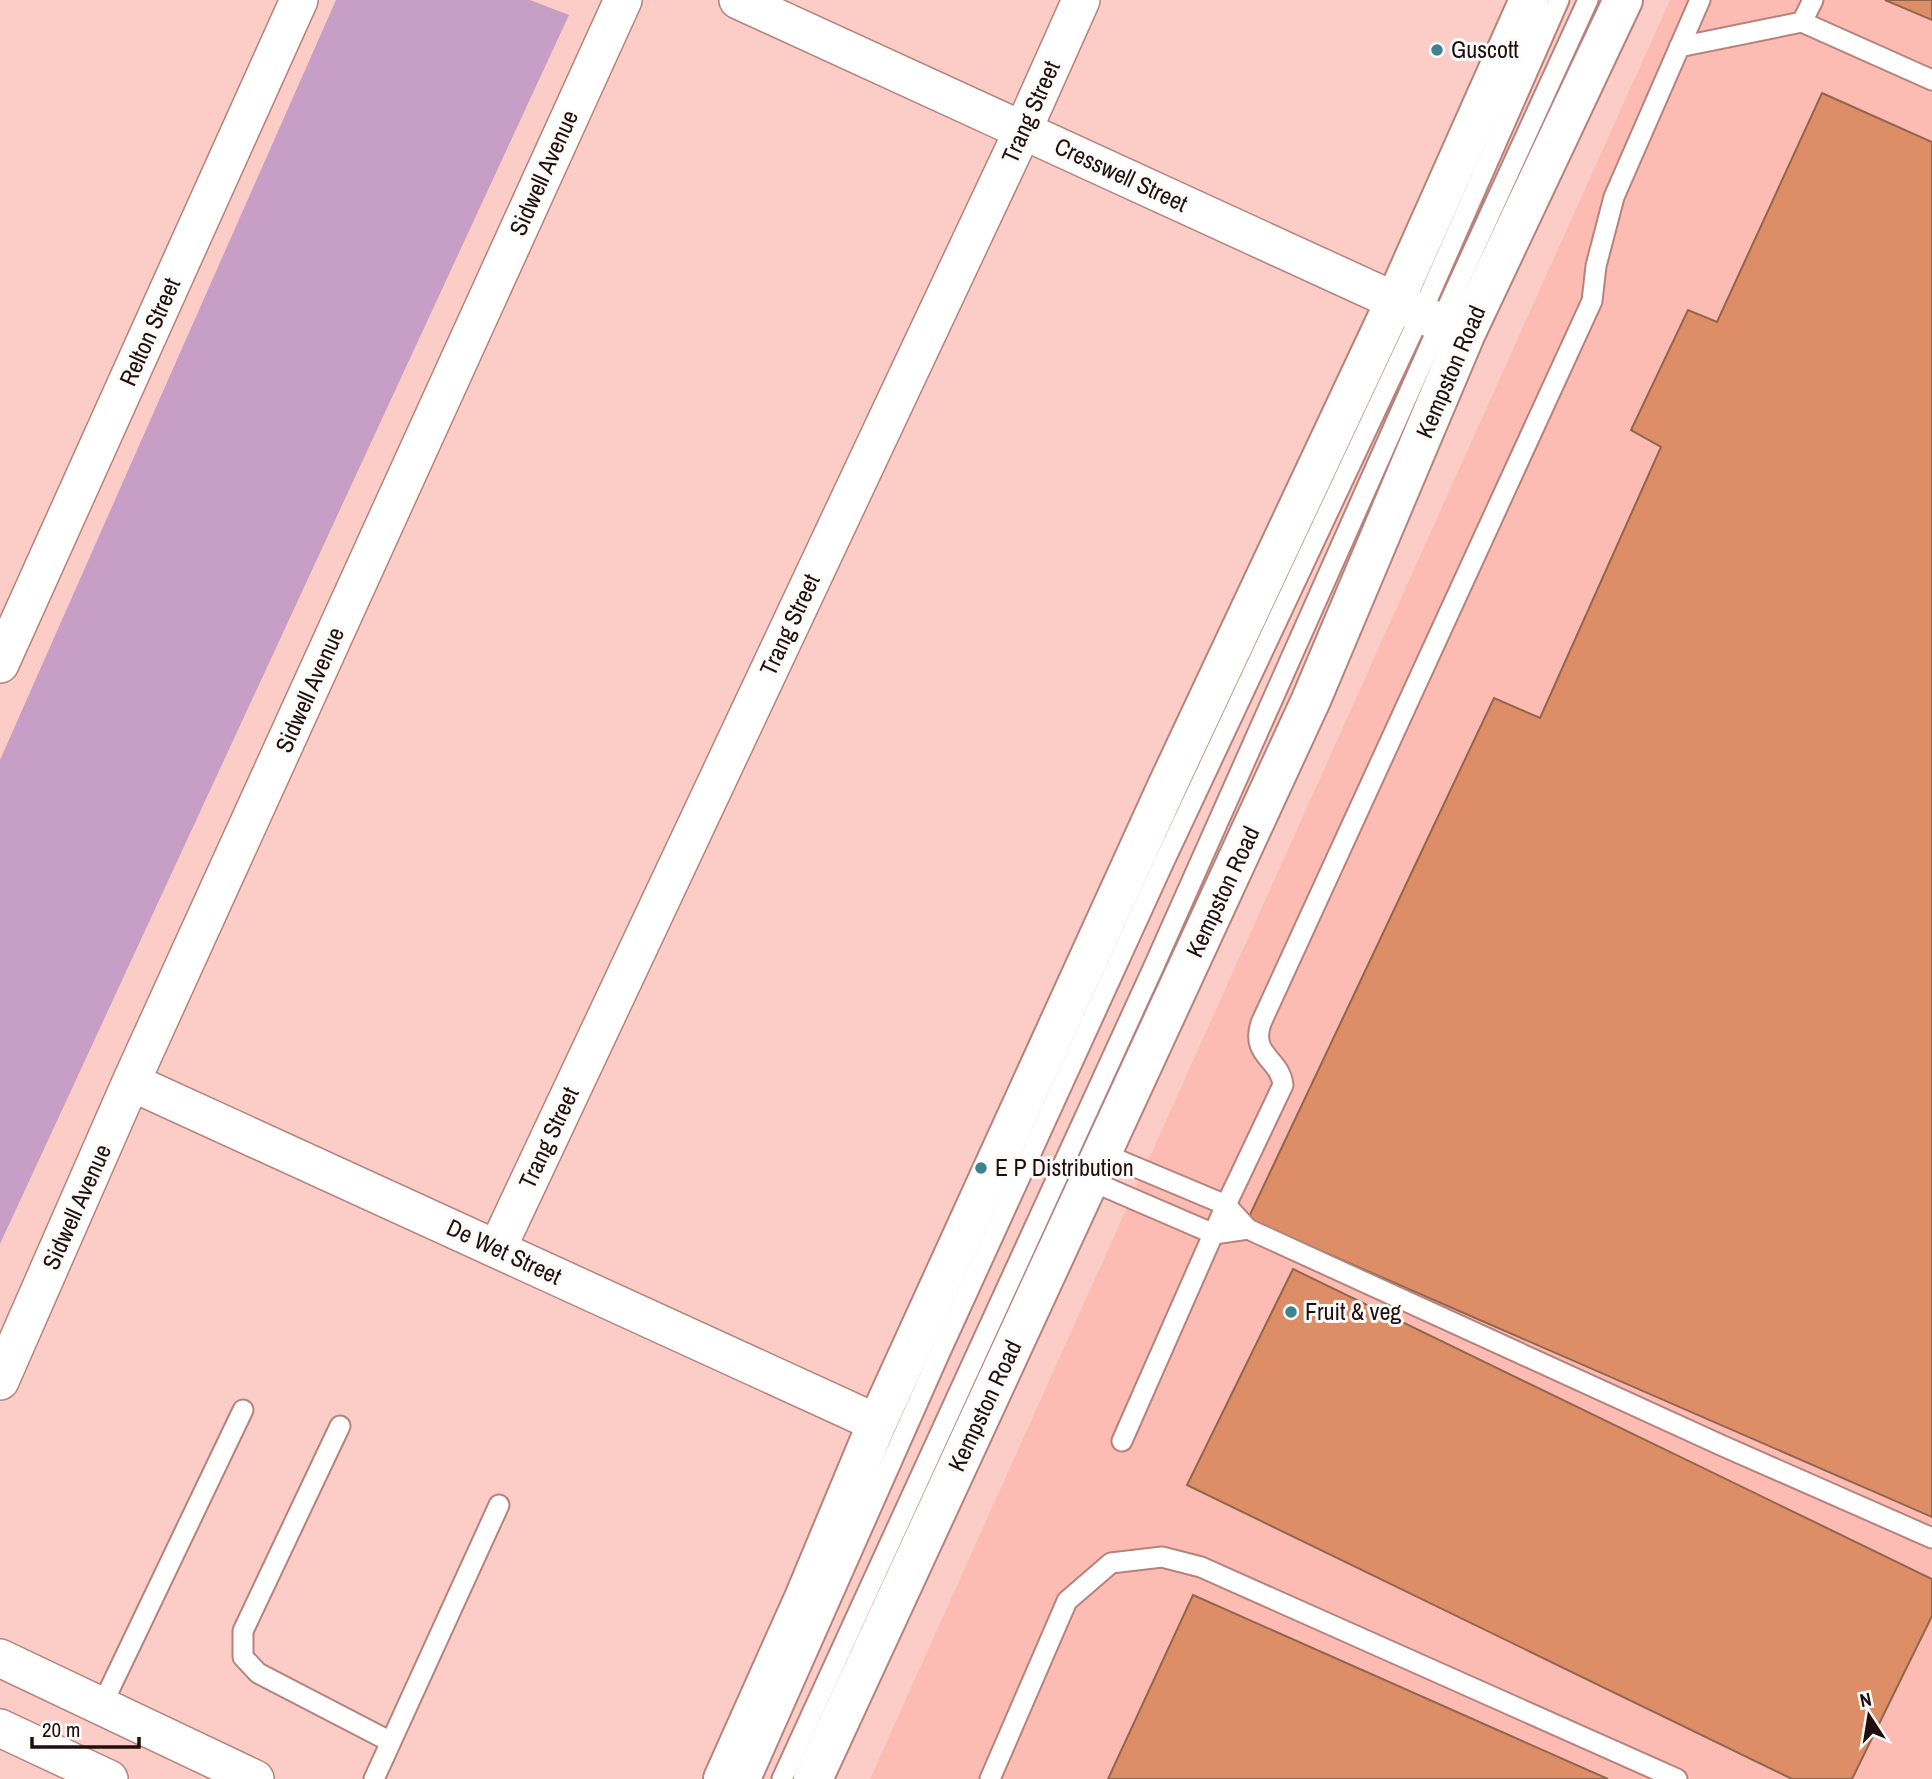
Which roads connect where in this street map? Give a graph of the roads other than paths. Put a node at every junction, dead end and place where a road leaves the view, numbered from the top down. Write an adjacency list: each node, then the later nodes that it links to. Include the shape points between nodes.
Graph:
1 (299, 0): 16 (street, Relton Street)
2 (623, 0): 17 (street, Sidwell Avenue)
3 (738, 0): 14 (street, Cresswell Street)
4 (1081, 0): 14 (street, Trang Street)
5 (1529, 0): 15 (main road, Kempston Road)
6 (1559, 0): 15 (lane)
7 (1588, 0): 15 (lane)
8 (1623, 0): 15 (main road, Kempston Road)
9 (1700, 0): 12 (lane)
10 (1813, 0): 11 (lane)
11 (1802, 22): 12 (lane); 13 (lane)
12 (1679, 47): 19 (lane, via 1614,197 1592,301 1261,1023 1257,1037 1264,1054 1282,1074 1283,1085)
13 (1932, 80)
14 (1023, 130): 15 (street, Cresswell Street); 22 (street, Trang Street)
15 (1431, 318): 18 (main road, Kempston Road, via 1311,700); 25 (main road, Kempston Road, via 1170,780); 38 (lane, via 1163,864); 39 (lane, via 1154,966)
16 (0, 664)
17 (131, 1082): 22 (street, De Wet Street); 23 (street, Sidwell Avenue)
18 (1096, 1167): 19 (lane); 21 (lane); 40 (main road, Kempston Road)
19 (1226, 1205): 20 (lane); 21 (lane)
20 (1248, 1229): 21 (lane); 29 (lane)
21 (1214, 1234): 27 (lane)
22 (497, 1249): 25 (street, De Wet Street)
23 (0, 1381)
24 (243, 1410): 31 (lane)
25 (877, 1423): 37 (main road, Kempston Road)
26 (340, 1426): 33 (lane, via 243,1631 243,1657 258,1673)
27 (1122, 1441)
28 (499, 1505): 33 (lane)
29 (1932, 1538)
30 (0, 1658): 31 (street)
31 (100, 1707): 35 (street)
32 (0, 1728): 34 (street)
33 (391, 1742): 36 (lane)
34 (109, 1779)
35 (255, 1779)
36 (374, 1779)
37 (723, 1779)
38 (751, 1779)
39 (782, 1779)
40 (813, 1779)
41 (990, 1779): 42 (lane, via 1067,1601 1111,1563 1162,1557 1201,1567)
42 (1677, 1779)

